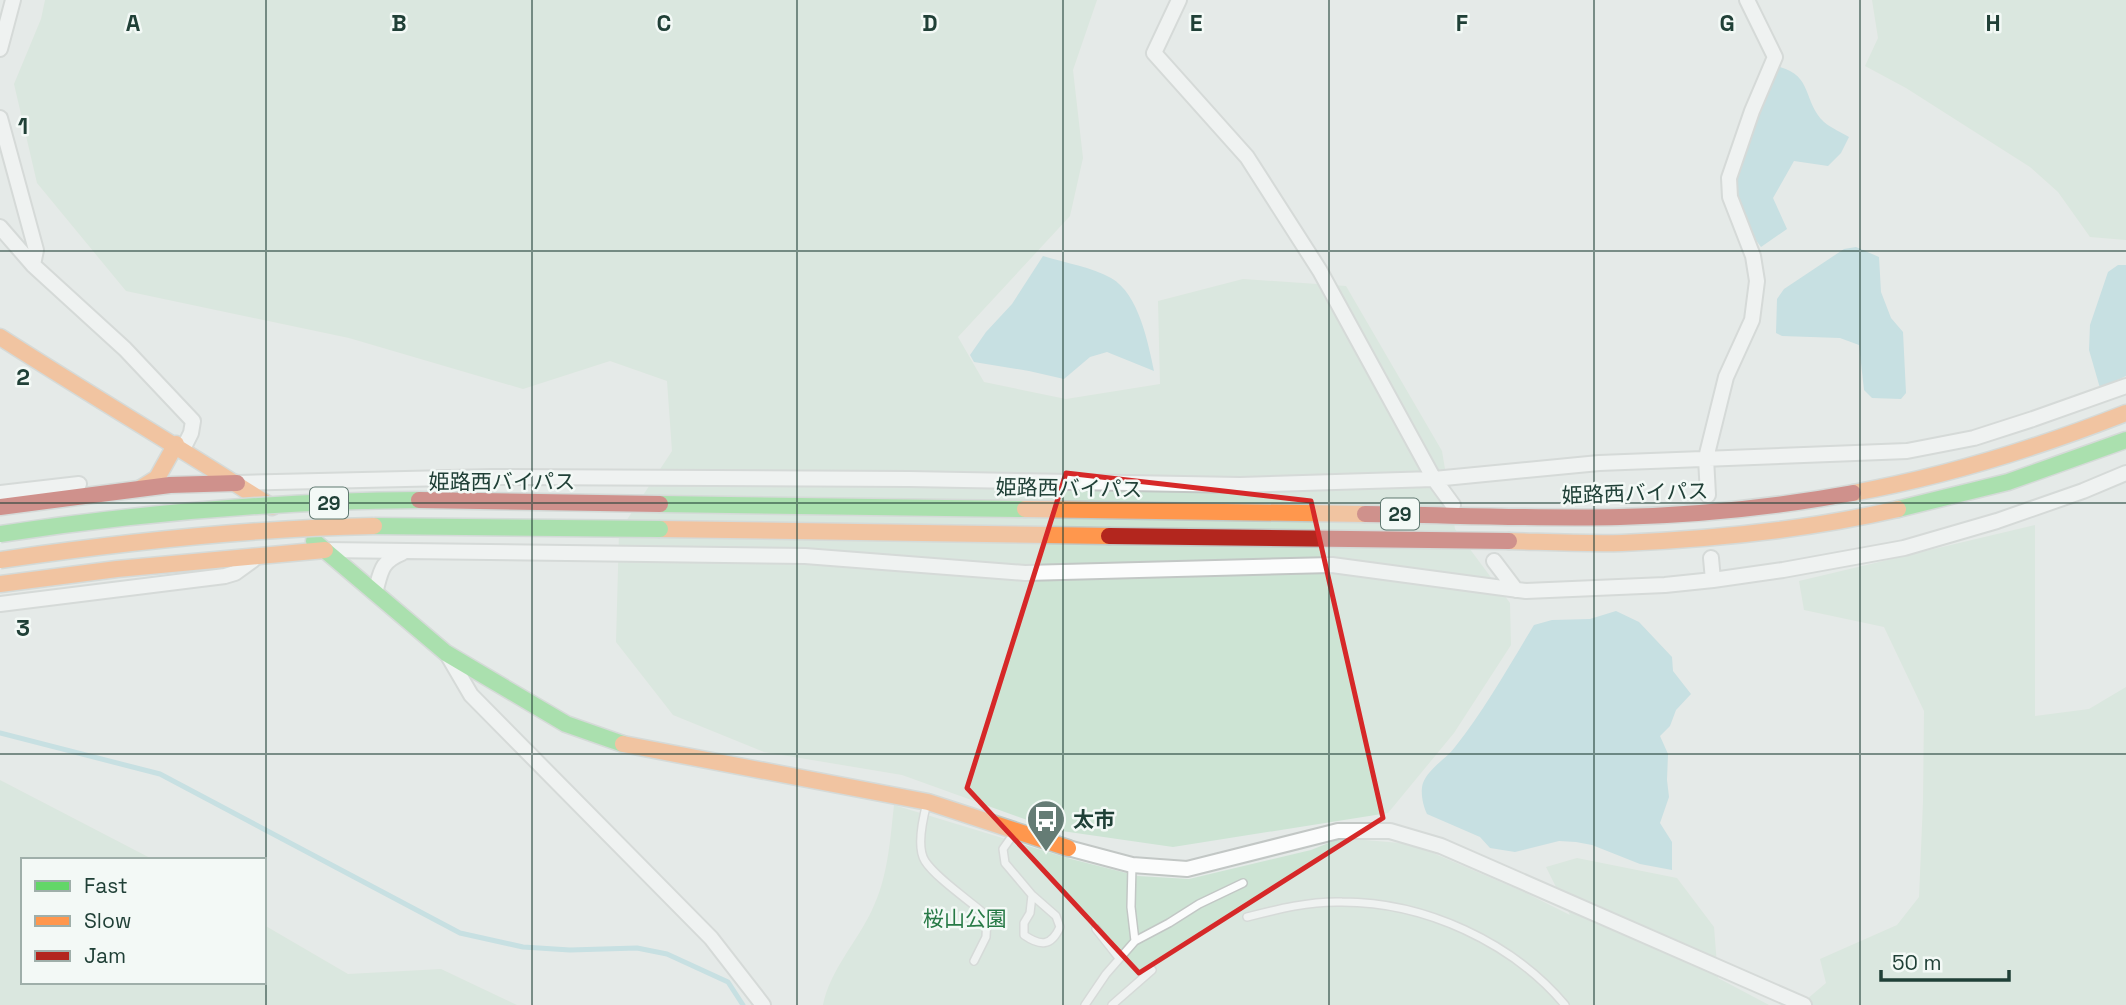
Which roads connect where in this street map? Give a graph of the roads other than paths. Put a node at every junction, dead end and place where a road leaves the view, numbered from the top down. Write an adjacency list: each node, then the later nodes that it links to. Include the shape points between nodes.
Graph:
1 (13, 0): 4 (street)
2 (1179, 0): 15 (street, via 1154,53 1247,157 1320,271)
3 (1747, 0): 13 (street, via 1775,57 1729,178 1730,197 1753,256 1757,281 1752,320 1726,377)
4 (0, 49)
5 (0, 118): 7 (street, via 36,250)
6 (0, 227): 7 (street)
7 (33, 265): 12 (street, via 125,349 193,421 191,433)
8 (0, 337): 12 (main road)
9 (2126, 386): 13 (street, via 1974,438 1907,451)
10 (2126, 413): 25 (main road, 姫路西バイパス / 29, bridge, via 2042,444 1911,481 1719,512 1619,517 380,501 142,516)
11 (2126, 440): 30 (main road, 29, bridge, via 1979,490 1905,508 1720,537 1631,542 1386,541 380,527 144,541)
12 (179, 447): 17 (main road); 18 (main road, via 157,478)
13 (1706, 458): 15 (street); 20 (street)
14 (2126, 472): 32 (street, via 1997,522 1904,548)
15 (1434, 479): 16 (street, via 1240,485 881,478); 22 (street)
16 (312, 481): 17 (street); 24 (street, via 299,500)
17 (237, 482): 18 (main road); 21 (main road)
18 (141, 488): 19 (street, via 126,479); 23 (main road)
19 (0, 493)
20 (1708, 495)
21 (269, 505): 24 (main road); 28 (street, via 268,543)
22 (1453, 505)
23 (0, 507)
24 (293, 523): 26 (main road)
25 (0, 534)
26 (324, 550): 27 (street); 28 (main road); 35 (main road)
27 (406, 551): 34 (street, via 805,556 1025,573 1332,565); 35 (street, via 385,563)
28 (259, 556): 33 (main road); 36 (street, via 225,576)
29 (1712, 558): 32 (street)
30 (0, 560)
31 (1494, 561): 34 (street)
32 (1713, 580): 34 (street)
33 (0, 584)
34 (1516, 590)
35 (375, 593): 37 (main road)
36 (0, 604)
37 (446, 653): 38 (main road, via 566,724 615,743); 50 (street, via 471,695 710,938)
38 (928, 802): 39 (main road); 48 (lane, via 920,829 923,860 987,916 986,937)
39 (1016, 832): 40 (main road); 43 (lane, via 1003,849 1005,863)
40 (1068, 848): 41 (street)
41 (1132, 865): 46 (lane); 54 (street, via 1187,869 1338,831 1391,831 1441,846)
42 (1243, 883): 46 (lane)
43 (1032, 895): 43 (lane, via 1024,935 1044,944 1060,927 1056,915)
44 (1247, 917): 53 (lane, via 1343,902 1390,906 1423,915 1494,946)
45 (1096, 929): 47 (lane)
46 (1135, 941): 47 (lane)
47 (1119, 958): 51 (lane)
48 (974, 961)
49 (1152, 970): 52 (lane)
50 (763, 1005)
51 (1085, 1005)
52 (1112, 1005)
53 (1565, 1005)
54 (1804, 1005)

